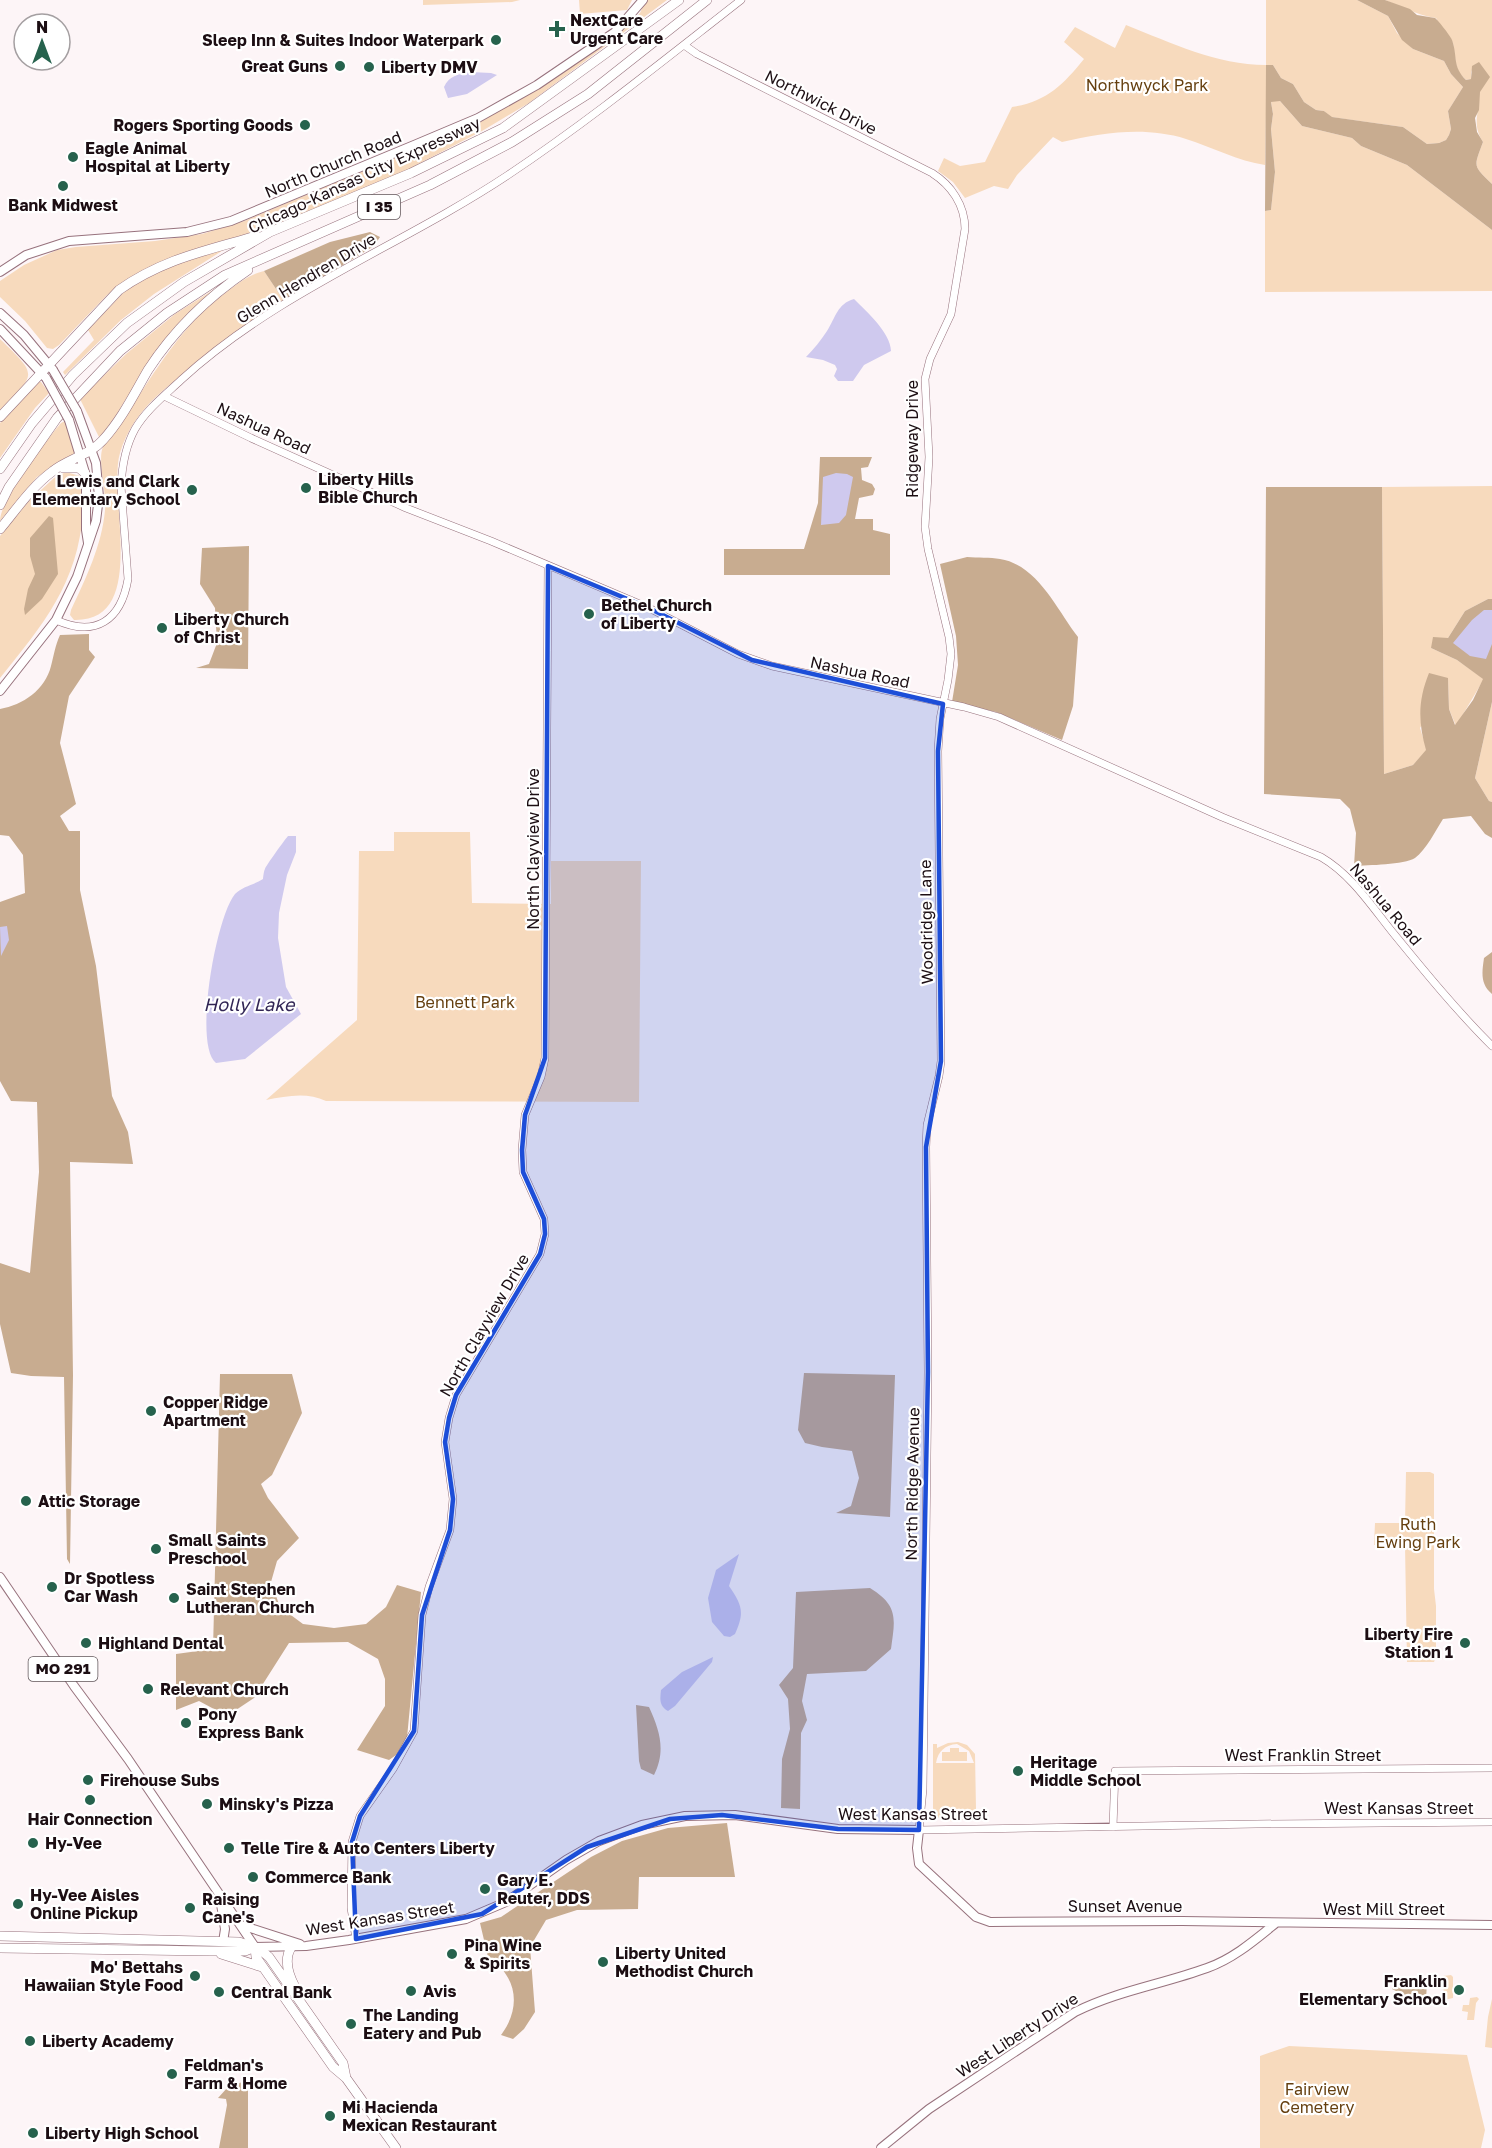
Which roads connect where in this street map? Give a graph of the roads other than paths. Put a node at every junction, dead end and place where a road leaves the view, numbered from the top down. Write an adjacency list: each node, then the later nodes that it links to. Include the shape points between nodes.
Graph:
1 (643, 0): 9 (main road, North Church Road, via 615,32 537,85 478,118 414,146 231,222 187,232 69,242 26,255)
2 (679, 0): 7 (highway, Chicago-Kansas City Expressway / I 35, via 503,128 411,173)
3 (707, 0): 8 (highway, Chicago-Kansas City Expressway / I 35, via 588,94 512,142 430,185)
4 (741, 0): 5 (street, Glenn Hendren Drive)
5 (684, 45): 6 (street, Northwick Drive); 14 (street, Glenn Hendren Drive, via 507,176 277,309 207,358)
6 (945, 183): 27 (street, Ridgeway Drive, via 960,205 965,223 951,314 930,358 926,380 929,457 925,527 951,654)
7 (270, 232): 12 (highway, via 169,261 137,277 119,290); 19 (highway, Chicago-Kansas City Expressway / I 35, via 184,282 127,323 73,375)
8 (270, 255): 16 (highway, via 232,280 178,330 116,424); 21 (highway, Chicago-Kansas City Expressway / I 35, via 225,275 167,313 120,351 57,418)
9 (0, 272)
10 (0, 313): 12 (main road)
11 (0, 329): 13 (main road)
12 (51, 368): 13 (highway); 16 (main road, bridge, via 77,411)
13 (44, 376): 15 (highway); 17 (main road, bridge, via 69,420)
14 (164, 396): 24 (street, Nashua Road, via 406,508); 25 (street, Glenn Hendren Drive, via 140,422 123,461 121,486 128,579 122,601 111,616 95,627 71,627)
15 (0, 417)
16 (92, 449): 17 (highway); 23 (main road, via 99,497)
17 (81, 455): 18 (highway); 20 (main road)
18 (57, 468): 20 (highway, via 74,467); 22 (highway)
19 (0, 469)
20 (85, 473): 23 (main road)
21 (0, 505)
22 (0, 529)
23 (88, 546): 25 (main road)
24 (548, 566): 27 (street, Nashua Road, via 649,608 752,660); 40 (street, North Clayview Drive, via 545,1058 525,1115 522,1150 523,1172 544,1220 545,1234 540,1254 456,1395 448,1419 445,1442 453,1499 450,1530 422,1615 414,1731 360,1816 352,1842 351,1908)
25 (56, 621): 26 (main road)
26 (0, 692)
27 (943, 704): 28 (street, Nashua Road, via 999,717 1222,817 1325,858 1352,881 1419,965); 29 (street, Woodridge Lane, via 938,751 941,1061)
28 (1492, 1046)
29 (926, 1138): 34 (street, North Ridge Avenue, via 928,1372)
30 (0, 1577): 35 (main road, MO 291)
31 (1492, 1768): 33 (street, West Franklin Street, via 1115,1771)
32 (1492, 1822): 33 (street, West Kansas Street)
33 (1113, 1827): 34 (street, West Kansas Street)
34 (919, 1830): 36 (main road, Sunset Avenue, via 919,1864 976,1917 999,1924); 40 (main road, West Kansas Street, via 838,1829 722,1815 670,1819 593,1844 513,1898 482,1914 450,1924)
35 (219, 1894): 37 (main road, MO 291); 41 (main road, via 225,1929)
36 (1276, 1923): 38 (main road, West Mill Street); 51 (main road, West Liberty Drive, via 1248,1946 1208,1968 1098,2001 1078,2011 929,2109)
37 (239, 1924): 42 (main road); 43 (main road, MO 291)
38 (1492, 1925)
39 (0, 1936): 41 (highway, West Kansas Street)
40 (356, 1939): 42 (main road, West Kansas Street)
41 (223, 1942): 43 (highway, West Kansas Street, via 244,1942)
42 (306, 1946): 44 (main road, West Kansas Street)
43 (255, 1947): 44 (main road, West Kansas Street); 46 (highway, West Kansas Street, via 245,1951); 47 (highway, MO 291, via 255,1955); 48 (highway, MO 291, via 269,1957)
44 (292, 1947): 48 (highway, via 288,1969)
45 (0, 1948): 46 (highway, West Kansas Street)
46 (210, 1951): 47 (highway, via 258,1964)
47 (266, 1970): 49 (highway, MO 291, via 333,2067)
48 (303, 2005): 49 (highway, MO 291, via 342,2063)
49 (346, 2078): 50 (highway, MO 291)
50 (396, 2148)
51 (881, 2148)

